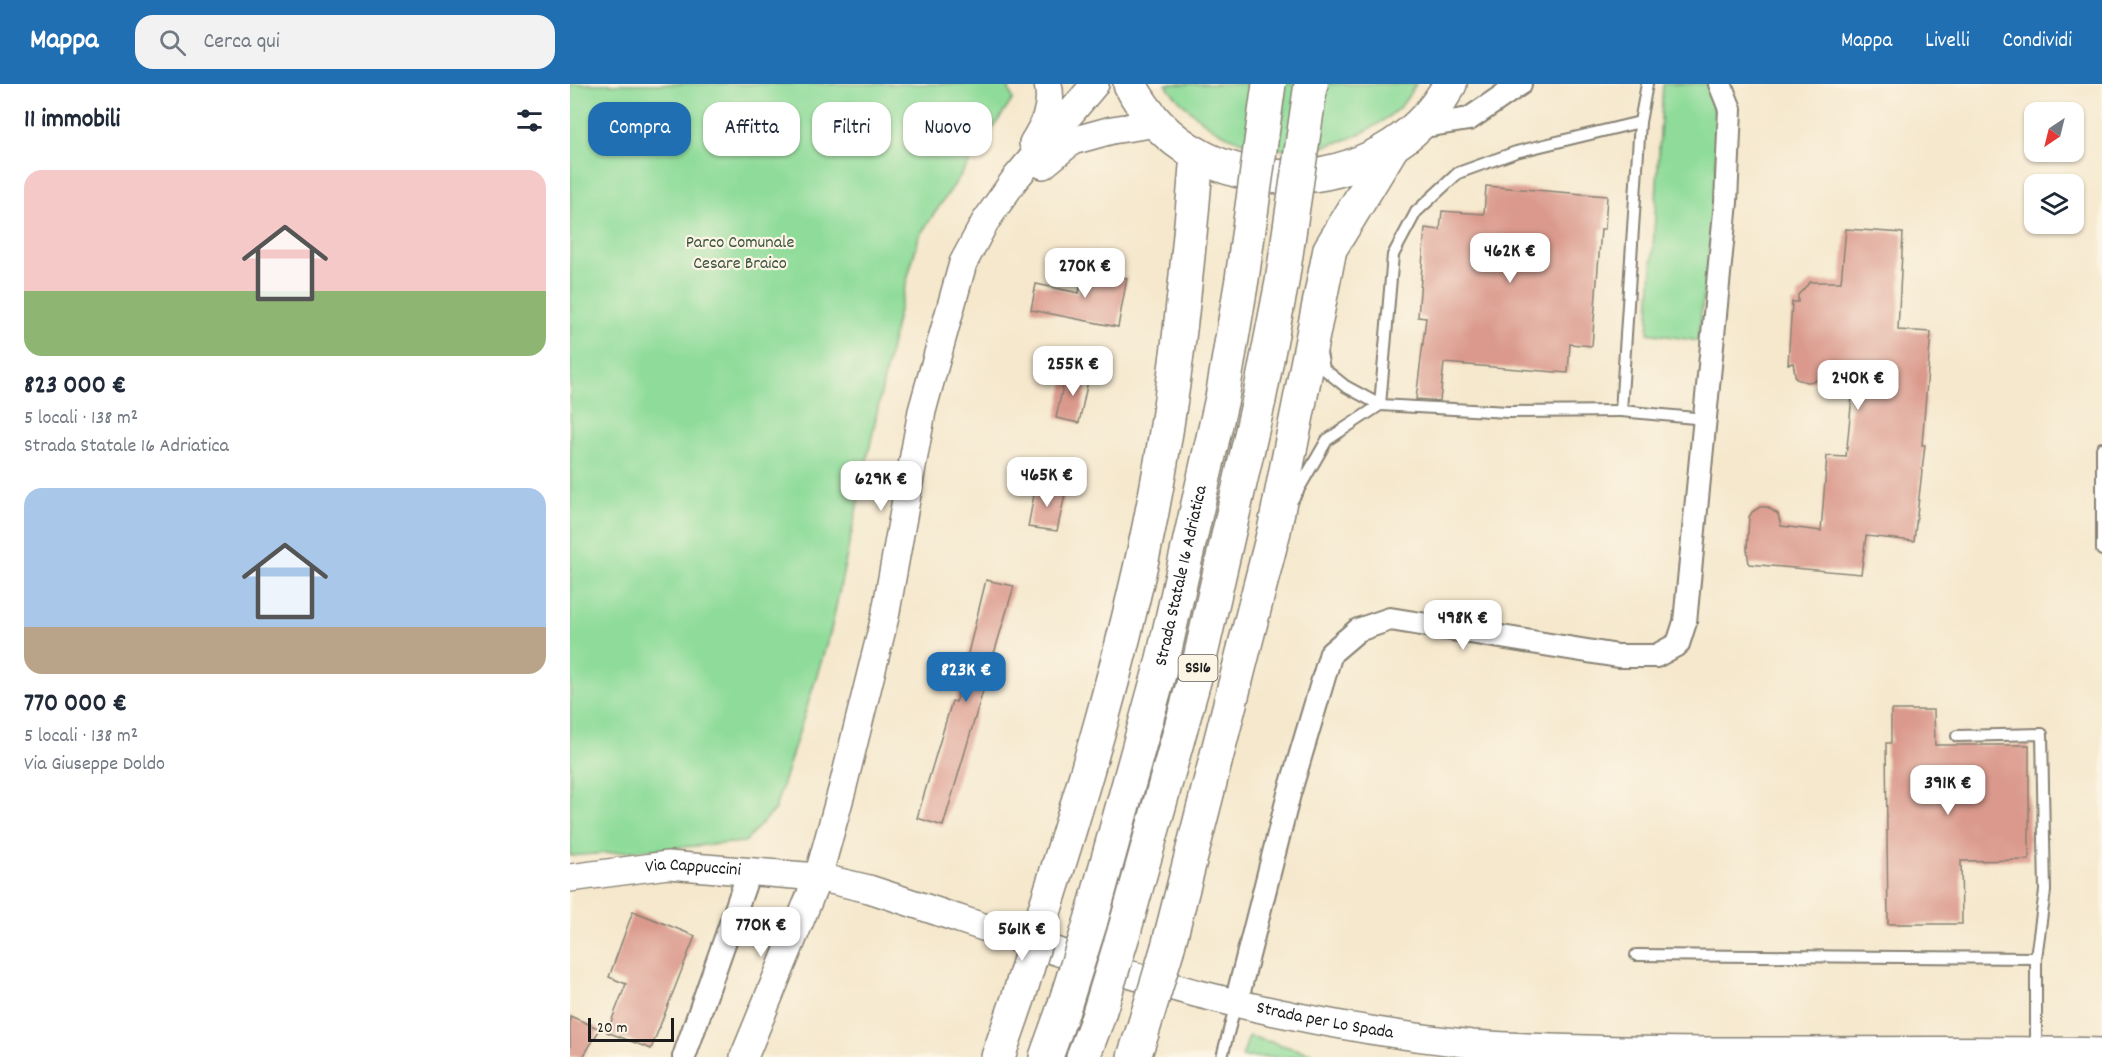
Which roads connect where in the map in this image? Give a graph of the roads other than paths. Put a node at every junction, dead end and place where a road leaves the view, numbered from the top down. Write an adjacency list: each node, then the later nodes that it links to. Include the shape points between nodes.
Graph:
1 (1048, 84): 15 (street, via 1051,99 1043,127)
2 (1095, 84): 15 (street)
3 (1130, 84): 11 (highway)
4 (1269, 84): 36 (highway, Strada Statale 16 Adriatica / SS16, bridge, via 1222,398 1162,663 1090,924)
5 (1311, 84): 37 (highway, Strada Statale 16 Adriatica / SS16, bridge, via 1282,282 1199,663 1124,932)
6 (1450, 84): 12 (highway)
7 (1521, 84): 12 (street, via 1468,119)
8 (1647, 84): 10 (lane)
9 (1720, 84): 19 (street, via 1730,109 1726,202)
10 (1640, 122): 17 (lane, via 1516,153 1458,173 1416,212 1393,255); 18 (lane)
11 (1158, 123): 14 (highway); 15 (street, via 1072,141 1035,171)
12 (1418, 127): 13 (highway)
13 (1391, 149): 14 (highway, via 1345,171 1295,179 1245,173); 16 (highway, via 1330,249)
14 (1197, 154): 35 (highway, bridge, via 1185,301 1149,527 1099,737)
15 (1015, 178): 25 (street, via 985,222 960,274 922,411 885,617)
16 (1314, 324): 17 (lane, via 1324,369); 21 (highway)
17 (1380, 405): 18 (lane, via 1508,412); 21 (lane, via 1327,440)
18 (1621, 411): 19 (lane)
19 (1705, 419): 29 (street, via 1685,622 1678,644 1656,656 1618,656 1390,618 1358,630 1332,653 1290,794)
20 (2102, 448): 22 (lane)
21 (1274, 531): 30 (highway, bridge, via 1168,947)
22 (2102, 550)
23 (1957, 736): 28 (lane, via 2042,734 2045,891)
24 (749, 872): 25 (street, Via Cappuccini); 26 (street, Via Cappuccini, via 668,865); 33 (street)
25 (819, 877): 29 (street, Strada per Lo Spada); 34 (street)
26 (570, 878)
27 (1635, 955): 28 (lane)
28 (2036, 958): 32 (lane)
29 (1236, 1003): 32 (street, Strada per Lo Spada, via 1473,1044 1607,1054); 38 (lane)
30 (1138, 1045)
31 (2097, 1046): 32 (street, Strada per Lo Spada)
32 (2048, 1051)
33 (684, 1057)
34 (744, 1057)
35 (998, 1057)
36 (1046, 1057)
37 (1083, 1057)
38 (1222, 1057)

